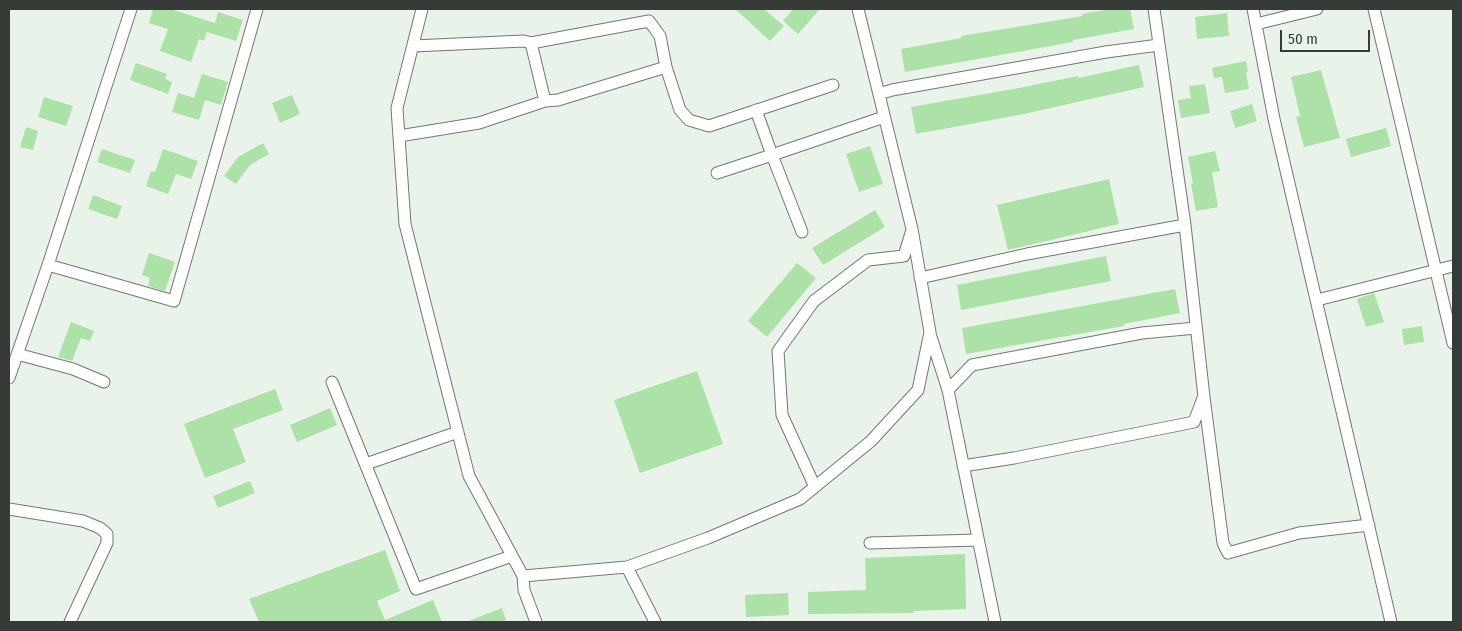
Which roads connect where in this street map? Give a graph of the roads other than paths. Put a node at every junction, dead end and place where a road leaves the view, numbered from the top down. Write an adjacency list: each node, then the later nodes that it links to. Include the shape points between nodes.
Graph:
1 (131, 9): 25 (street)
2 (257, 9): 25 (street, via 174,301)
3 (422, 9): 12 (street)
4 (858, 9): 15 (street)
5 (1154, 9): 11 (street)
6 (1253, 9): 9 (street)
7 (1317, 9): 9 (street)
8 (1374, 9): 27 (street)
9 (1256, 24): 29 (street, via 1274,119)
10 (531, 43): 12 (street); 13 (street, via 649,21 660,36); 16 (street)
11 (1159, 45): 15 (street); 22 (street)
12 (413, 46): 19 (street, via 397,108)
13 (666, 67): 16 (street, via 558,100); 17 (street, via 680,110 689,120 708,126)
14 (833, 85): 17 (street)
15 (879, 94): 18 (street)
16 (544, 101): 19 (street, via 479,123)
17 (756, 110): 20 (street)
18 (884, 117): 20 (street); 23 (street)
19 (399, 136): 39 (street, via 405,224)
20 (772, 155): 21 (street); 24 (street)
21 (717, 173)
22 (1185, 225): 28 (street, via 1027,254); 30 (street)
23 (912, 229): 28 (street); 42 (street, via 904,256 868,260 814,301 778,351 782,415)
24 (802, 232)
25 (48, 265): 33 (street)
26 (1453, 266): 27 (street)
27 (1436, 270): 29 (street); 32 (street)
28 (920, 278): 31 (street)
29 (1317, 300): 44 (street)
30 (1196, 328): 37 (street, via 1142,333 972,364); 38 (street)
31 (930, 332): 37 (street); 42 (street, via 918,390 871,441)
32 (1453, 343)
33 (17, 354): 34 (street); 35 (street)
34 (9, 378)
35 (104, 382)
36 (332, 382): 40 (street)
37 (948, 390): 41 (street)
38 (1204, 397): 41 (street, via 1194,422); 44 (street, via 1223,543 1228,553 1299,533)
39 (458, 432): 40 (street); 47 (street, via 469,476)
40 (366, 464): 47 (street, via 416,589)
41 (963, 466): 45 (street)
42 (815, 487): 48 (street, via 800,499 708,538)
43 (9, 509): 51 (street, via 82,521 107,534 107,543)
44 (1370, 525): 54 (street)
45 (978, 540): 46 (street); 50 (street)
46 (870, 543)
47 (512, 556): 49 (street)
48 (626, 567): 49 (street); 53 (street)
49 (523, 576): 52 (street, via 524,590)
50 (992, 620)
51 (70, 622)
52 (536, 622)
53 (655, 622)
54 (1391, 622)

